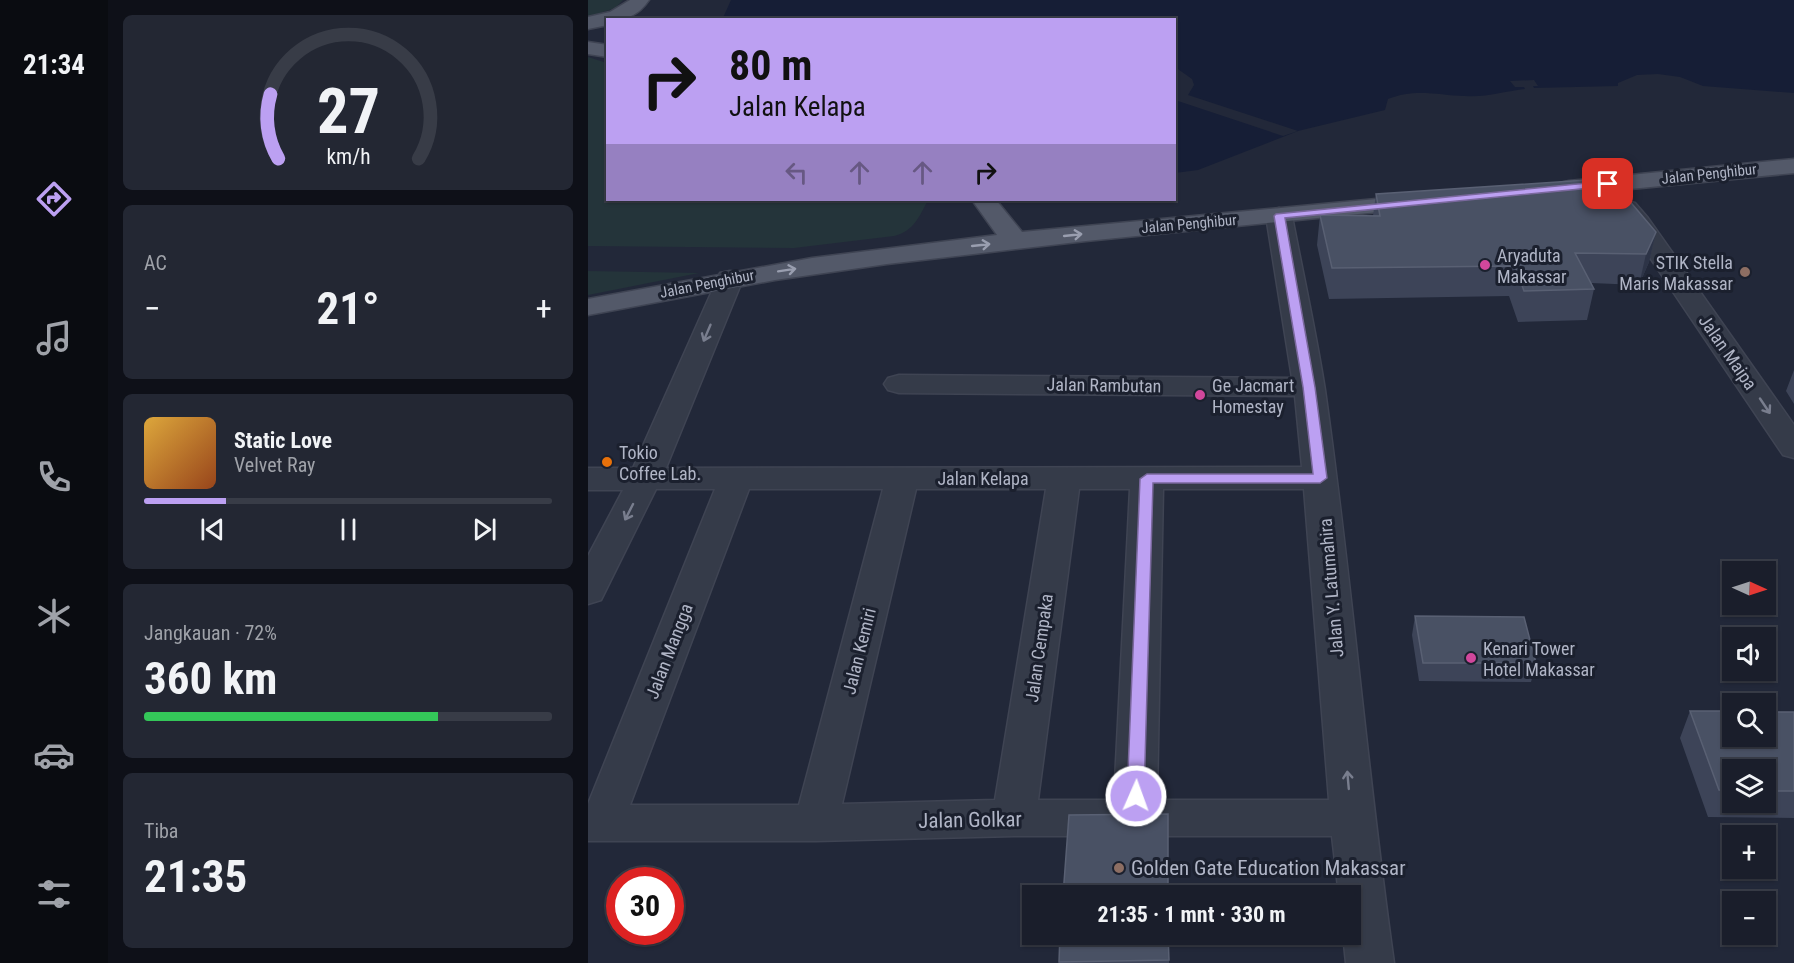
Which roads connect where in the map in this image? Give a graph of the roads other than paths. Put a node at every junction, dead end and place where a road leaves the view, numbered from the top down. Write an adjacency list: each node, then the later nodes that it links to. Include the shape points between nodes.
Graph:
1 (630, 10): 2 (main road)
2 (588, 23)
3 (588, 48): 4 (main road)
4 (606, 51)
5 (1794, 165): 6 (main road, Jalan Penghibur)
6 (1584, 186): 7 (main road, Jalan Penghibur); 16 (street, Jalan Maipa, one-way to 16, via 1610,197 1640,223)
7 (1549, 190)
8 (1443, 200): 10 (main road, Jalan Penghibur)
9 (985, 201): 11 (main road)
10 (1279, 216): 11 (main road, Jalan Penghibur, one-way to 10); 15 (street, Jalan Y. Latumahira)
11 (1015, 241): 12 (main road, Jalan Penghibur, one-way to 11)
12 (730, 279): 13 (main road, Jalan Penghibur); 23 (street, one-way to 23)
13 (588, 307)
14 (899, 384): 15 (street, Jalan Rambutan)
15 (1309, 387): 19 (street, Jalan Y. Latumahira)
16 (1794, 448)
17 (902, 478): 18 (street, Jalan Kelapa); 21 (street, Jalan Kelapa); 29 (street, Jalan Kemiri)
18 (1064, 478): 22 (street, Jalan Kelapa); 25 (street, Jalan Cempaka)
19 (1320, 478): 22 (street, Jalan Kelapa); 26 (street, Jalan Y. Latumahira, one-way to 19)
20 (588, 479): 23 (street, Jalan Kelapa)
21 (736, 479): 23 (street, Jalan Kelapa); 28 (street, Jalan Mangga)
22 (1147, 479): 27 (street)
23 (645, 480): 24 (street, one-way to 24)
24 (588, 591)
25 (1014, 818): 27 (street, Jalan Golkar); 29 (street, Jalan Golkar)
26 (1352, 818): 27 (street, Jalan Golkar); 30 (street, Jalan Y. Latumahira)
27 (1135, 819)
28 (595, 823): 29 (street, Jalan Golkar)
29 (816, 824)
30 (1370, 963)

